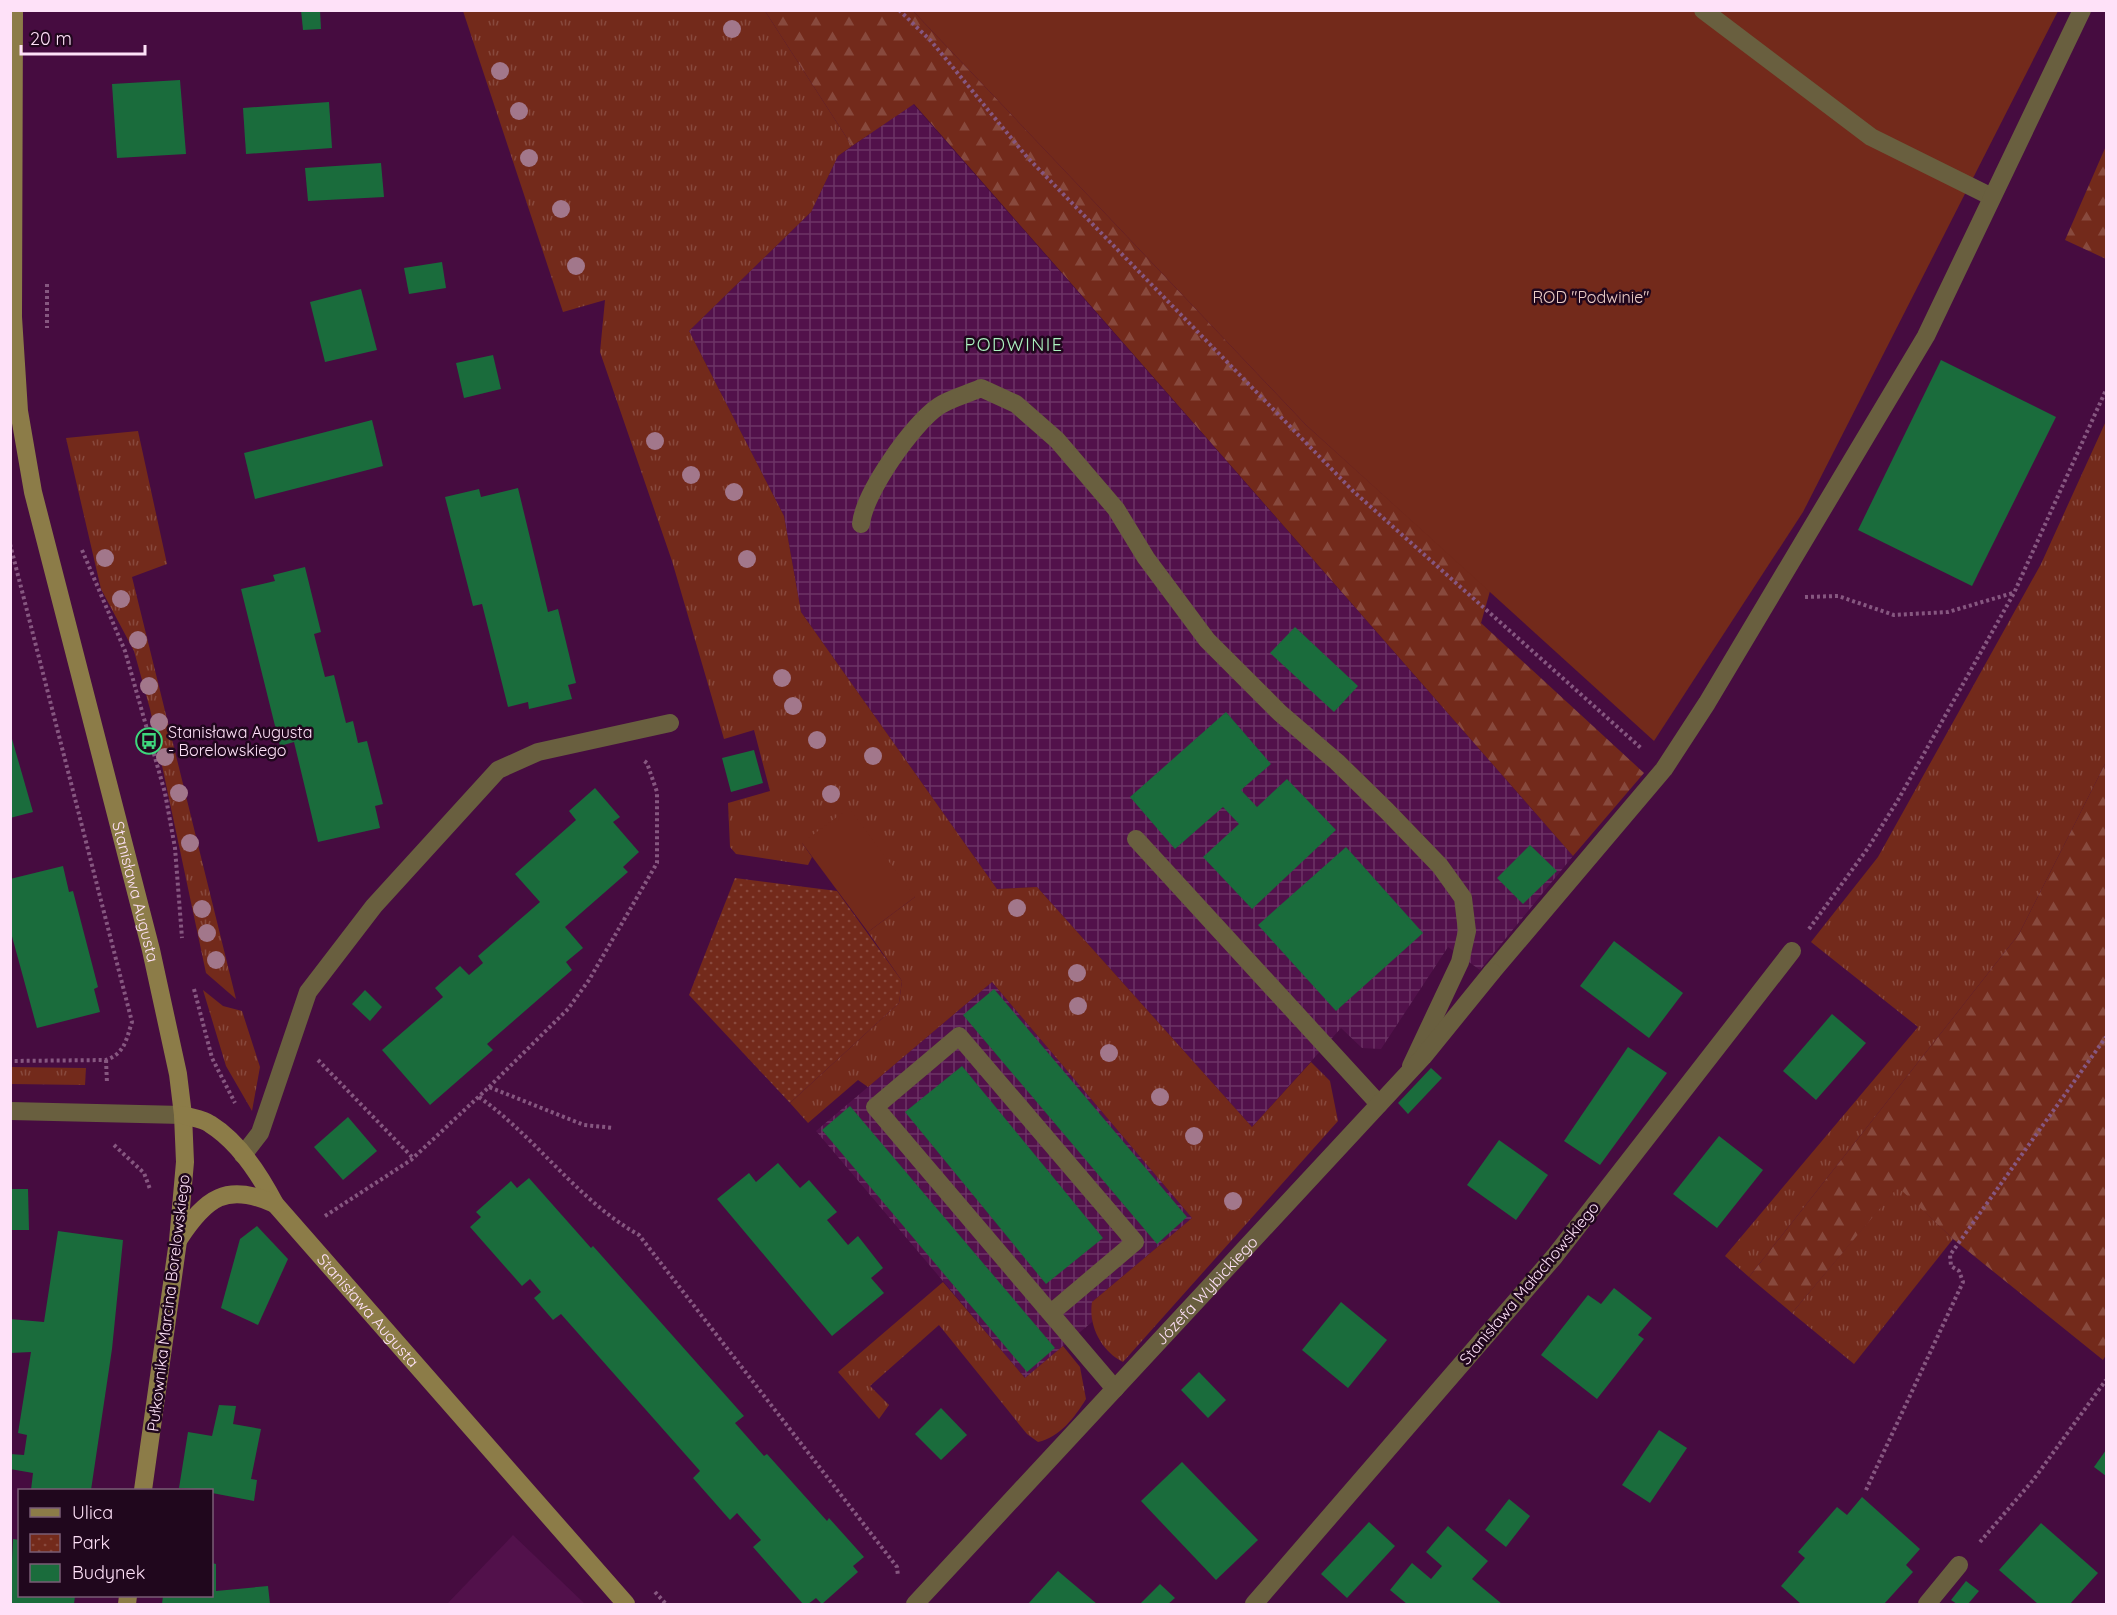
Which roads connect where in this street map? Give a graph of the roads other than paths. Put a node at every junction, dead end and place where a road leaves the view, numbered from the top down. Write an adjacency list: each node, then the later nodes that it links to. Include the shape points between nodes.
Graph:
1 (14, 10): 12 (main road, Stanisława Augusta, via 13,317 19,411 33,492 151,951)
2 (1703, 10): 4 (street, via 1870,137)
3 (2082, 10): 4 (street, Józefa Wybickiego)
4 (1992, 197): 9 (street, Józefa Wybickiego, via 1926,336 1664,769)
5 (861, 524): 9 (street, via 876,487 912,430 939,406 981,388 1016,404 1056,440 1116,509 1146,558 1207,640 1387,811 1440,866 1463,898 1467,931 1460,962)
6 (670, 723): 13 (street, via 538,752 498,770 374,906 308,992 260,1133)
7 (1136, 839): 10 (street)
8 (1792, 951): 22 (street, Stanisława Małachowskiego, via 1554,1257)
9 (1409, 1071): 10 (street, Józefa Wybickiego)
10 (1379, 1104): 17 (street, Józefa Wybickiego)
11 (10, 1111): 12 (street)
12 (183, 1115): 13 (main road, Stanisława Augusta, via 210,1124); 15 (main road, Pułkownika Marcina Borelowskiego, via 185,1162)
13 (243, 1155): 14 (main road, Stanisława Augusta, via 262,1178)
14 (275, 1204): 15 (main road, via 254,1194 233,1193 209,1201); 20 (main road, Stanisława Augusta)
15 (178, 1241): 18 (main road, Pułkownika Marcina Borelowskiego)
16 (1051, 1313): 16 (street, via 875,1107 959,1036 1135,1242); 17 (street)
17 (1115, 1389): 21 (street, Józefa Wybickiego)
18 (143, 1489)
19 (1959, 1565): 23 (street)
20 (626, 1605)
21 (915, 1605)
22 (1254, 1605)
23 (1927, 1605)

